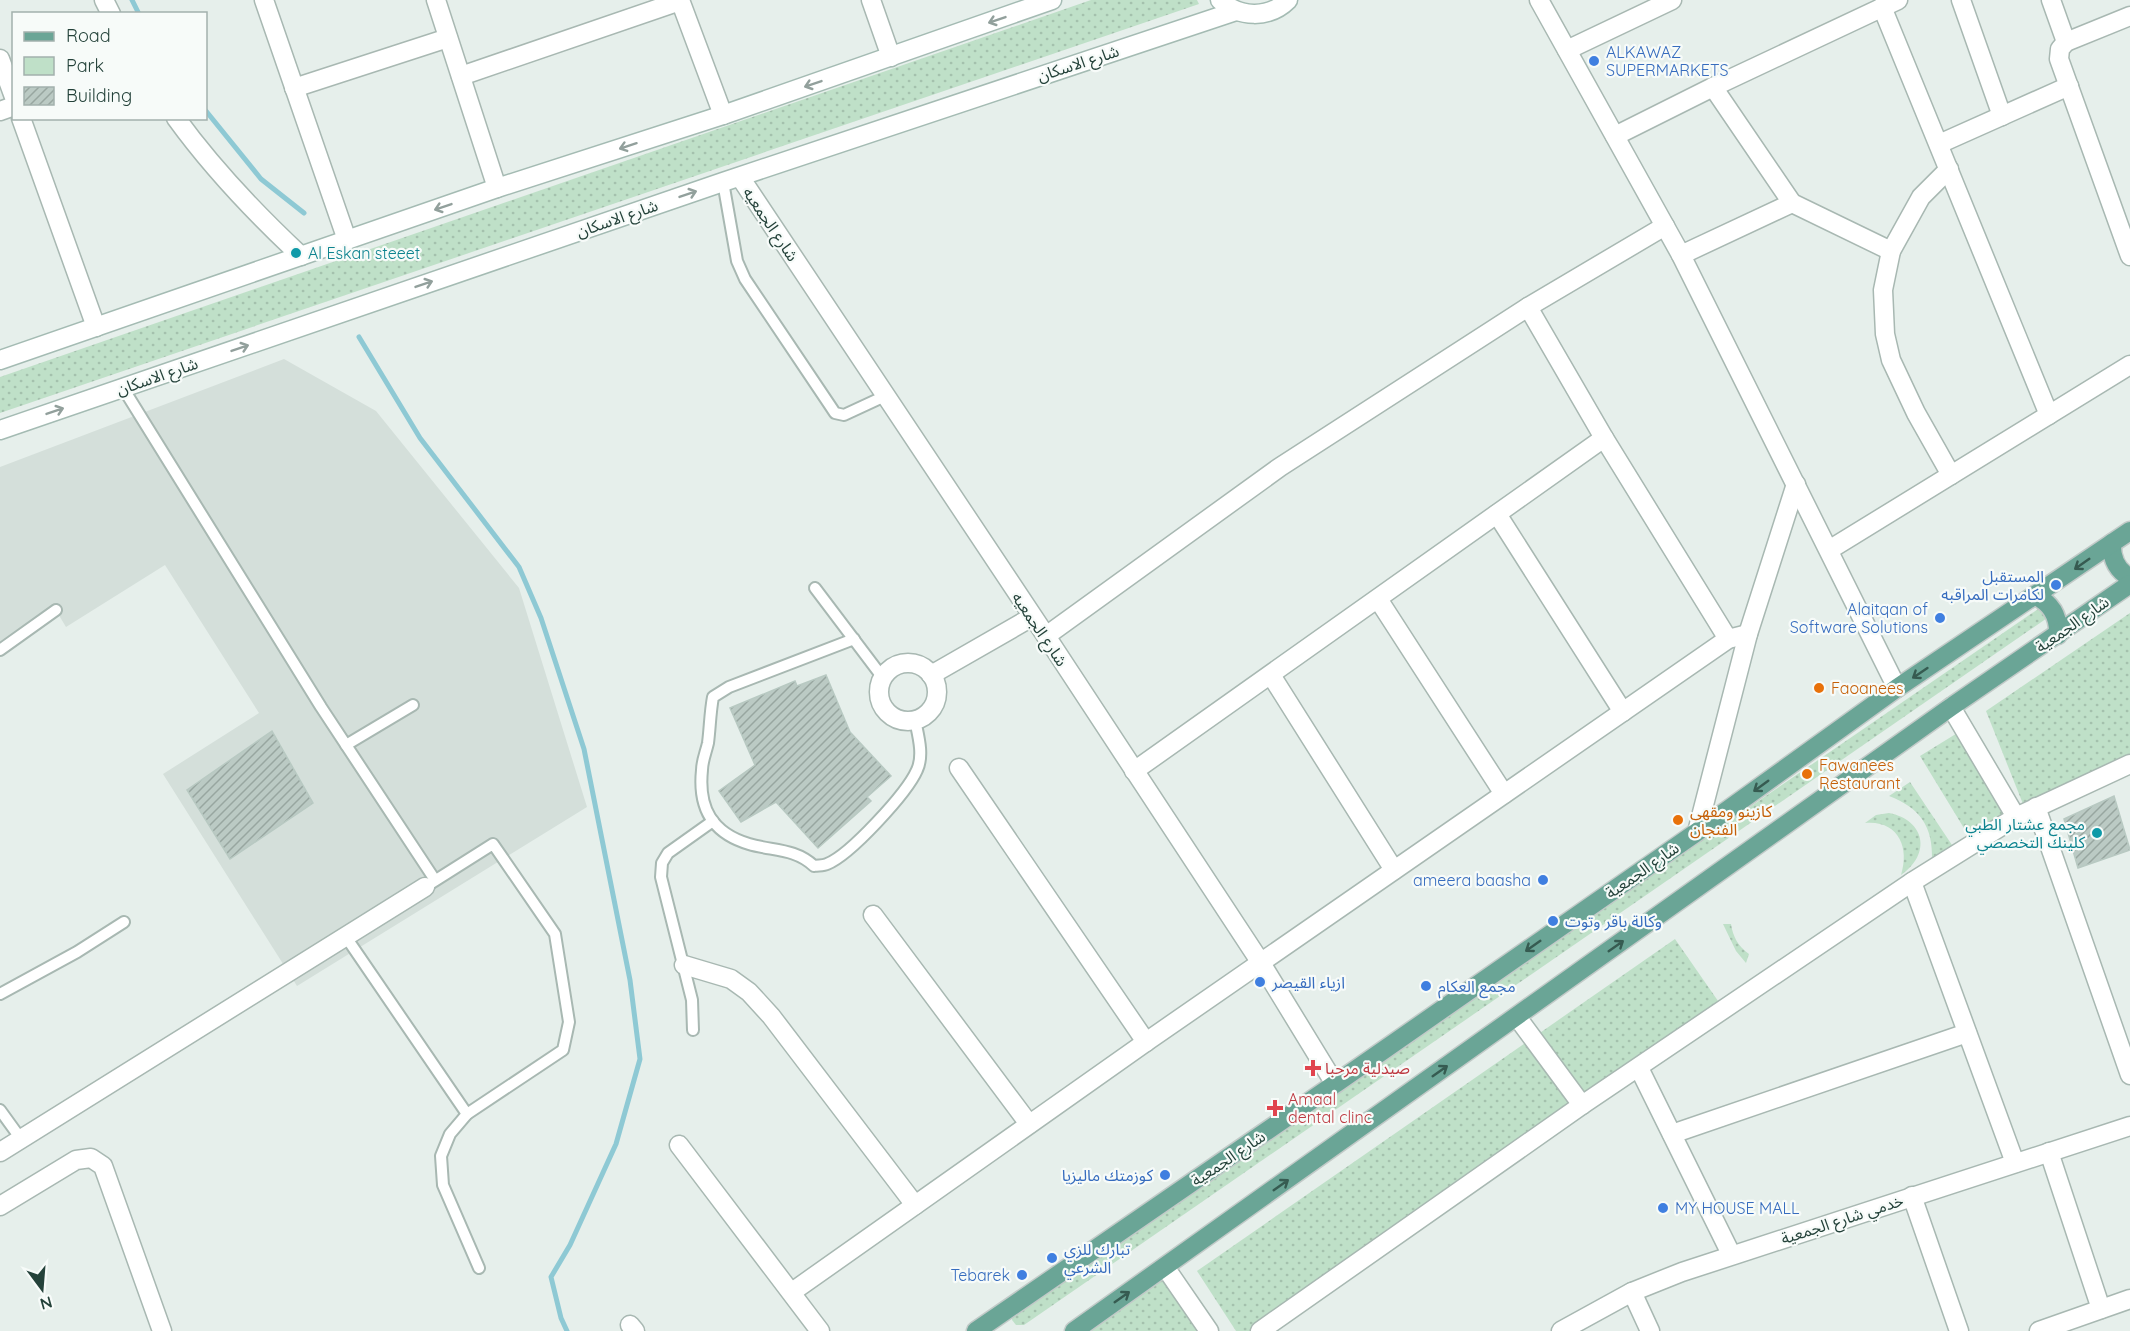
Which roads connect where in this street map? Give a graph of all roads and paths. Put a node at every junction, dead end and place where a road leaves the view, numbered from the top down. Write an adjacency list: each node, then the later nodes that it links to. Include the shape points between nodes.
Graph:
1 (264, 0): 24 (street)
2 (436, 0): 16 (street)
3 (871, 0): 19 (street)
4 (1052, 0): 13 (street)
5 (1220, 0): 14 (street)
6 (1288, 0): 14 (street, via 1260,14)
7 (1539, 0): 18 (street)
8 (1672, 0): 18 (street)
9 (1961, 0): 27 (street)
10 (2051, 0): 17 (street)
11 (680, 1): 21 (street); 26 (street)
12 (1890, 4): 23 (street); 31 (street)
13 (1023, 5): 19 (street, one-way to 19)
14 (1236, 11): 33 (street, شارع الاسكان)
15 (2130, 16): 17 (street)
16 (448, 38): 21 (street); 24 (street)
17 (2066, 42): 22 (street, via 2059,59)
18 (1568, 50): 30 (street)
19 (891, 57): 26 (street, one-way to 26)
20 (0, 59): 25 (street)
21 (461, 76): 34 (street)
22 (2069, 86): 27 (street); 41 (street)
23 (1713, 87): 30 (street); 35 (street)
24 (294, 88): 37 (street)
25 (12, 92)
26 (723, 115): 34 (street, one-way to 34)
27 (2002, 116): 31 (street)
28 (22, 120): 43 (street)
29 (179, 120): 40 (street, via 223,178)
30 (1615, 136): 36 (street)
31 (1939, 144): 32 (street)
32 (1949, 169): 38 (street, via 1921,197); 48 (street)
33 (731, 179): 46 (street, شارع الاسكان, one-way to 33); 47 (street, شارع الجمعيه); 47 (lane, via 737,261 745,279 835,413 844,415)
34 (497, 188): 37 (street, one-way to 37)
35 (1791, 203): 38 (street); 39 (street)
36 (1665, 226): 39 (street); 42 (street)
37 (347, 240): 40 (street)
38 (1891, 251): 51 (street, via 1883,290 1885,334 1891,360)
39 (1681, 255): 52 (street)
40 (301, 256): 43 (street)
41 (2130, 256)
42 (1528, 307): 50 (street); 66 (street, via 1280,467)
43 (96, 327): 44 (street)
44 (0, 360)
45 (2130, 365): 48 (street)
46 (123, 388): 49 (street, شارع الاسكان, one-way to 46); 78 (lane)
47 (885, 396): 63 (street, شارع الجمعيه)
48 (2049, 415): 51 (street)
49 (0, 430)
50 (1604, 438): 53 (street); 68 (street)
51 (1951, 475): 56 (street)
52 (1796, 484): 56 (street); 64 (street)
53 (1497, 514): 61 (street); 76 (street)
54 (2130, 531): 55 (main road, شارع الجمعية)
55 (2112, 543): 57 (main road, via 2116,566); 60 (main road, شارع الجمعية, one-way to 60)
56 (1829, 550): 73 (street)
57 (2130, 578)
58 (2130, 584): 65 (main road, شارع الجمعية)
59 (815, 588): 67 (lane)
60 (2036, 596): 65 (main road, via 2054,611); 73 (main road, شارع الجمعية, one-way to 73)
61 (1378, 599): 71 (street); 82 (street)
62 (56, 610): 69 (lane)
63 (1032, 617): 66 (street, شارع الجمعيه); 70 (street)
64 (1748, 634): 68 (street); 86 (street)
65 (2058, 635): 75 (main road, شارع الجمعية)
66 (1046, 636): 81 (street, شارع الجمعيه)
67 (854, 639): 72 (lane); 85 (lane, via 729,687 713,697 702,769 704,808)
68 (1728, 639): 76 (street)
69 (0, 650)
70 (931, 675): 72 (street, via 921,666 903,663); 77 (street, via 936,698 927,714)
71 (1270, 675): 81 (street); 87 (street)
72 (883, 678): 77 (street, via 879,690 884,709 900,720)
73 (1897, 688): 86 (main road, شارع الجمعية, one-way to 86)
74 (413, 705): 78 (lane)
75 (1951, 707): 84 (street); 96 (main road, شارع الجمعية, one-way to 75)
76 (1623, 712): 82 (street)
77 (915, 720): 85 (lane, via 921,757 917,770 891,807 842,855 826,865 814,866 791,852 748,844 727,835)
78 (346, 744): 89 (lane)
79 (2130, 764): 83 (street)
80 (959, 768): 99 (street)
81 (1134, 771): 93 (street, شارع الجمعيه)
82 (1504, 794): 87 (street)
83 (2036, 807): 84 (street); 101 (street)
84 (2016, 817): 88 (street)
85 (713, 821): 94 (lane, via 668,853 662,863 661,877)
86 (1697, 832): 102 (main road, شارع الجمعية, one-way to 102)
87 (1394, 870): 93 (street)
88 (1912, 882): 98 (street); 100 (street)
89 (430, 884): 92 (street); 105 (lane, via 493,844 555,934 569,1022 563,1050)
90 (873, 915): 106 (street)
91 (124, 922): 95 (lane)
92 (346, 937): 105 (lane); 109 (street)
93 (1261, 963): 99 (street); 102 (street, شارع الجمعيه)
94 (684, 965): 97 (lane, via 692,1000); 115 (street, via 731,979 749,992)
95 (0, 994)
96 (1517, 1017): 103 (street); 118 (main road, شارع الجمعية, one-way to 96)
97 (693, 1030)
98 (1967, 1033): 108 (street); 113 (street)
99 (1146, 1042): 106 (street)
100 (1639, 1068): 103 (street); 108 (street)
101 (2130, 1075)
102 (1335, 1084): 124 (main road, شارع الجمعية)
103 (1582, 1106): 131 (street)
104 (0, 1110): 109 (lane)
105 (467, 1114): 119 (lane, via 450,1134 441,1156 443,1185)
106 (1029, 1124): 115 (street)
107 (2130, 1126): 112 (street, خدمي شارع الجمعية)
108 (1672, 1134): 117 (street)
109 (21, 1139): 111 (street)
110 (679, 1144): 120 (street)
111 (0, 1152)
112 (2049, 1152): 113 (street, خدمي شارع الجمعية); 123 (street)
113 (2015, 1162): 114 (street, خدمي شارع الجمعية)
114 (1912, 1196): 117 (street, خدمي شارع الجمعية); 134 (street)
115 (915, 1205): 120 (street)
116 (0, 1206): 125 (street, via 76,1160 86,1157 100,1162)
117 (1731, 1254): 121 (street, خدمي شارع الجمعية)
118 (1165, 1267): 129 (main road, شارع الجمعية, one-way to 118); 130 (street)
119 (479, 1268)
120 (792, 1292): 126 (street)
121 (1632, 1292): 132 (street, خدمي شارع الجمعية); 133 (street)
122 (2130, 1299): 123 (street)
123 (2101, 1309): 135 (street)
124 (1004, 1312): 127 (main road, شارع الجمعية); 128 (main road)
125 (162, 1331)
126 (820, 1331)
127 (976, 1331)
128 (1005, 1331)
129 (1074, 1331)
130 (1209, 1331)
131 (1260, 1331)
132 (1562, 1331)
133 (1650, 1331)
134 (1959, 1331)
135 (2039, 1331)

